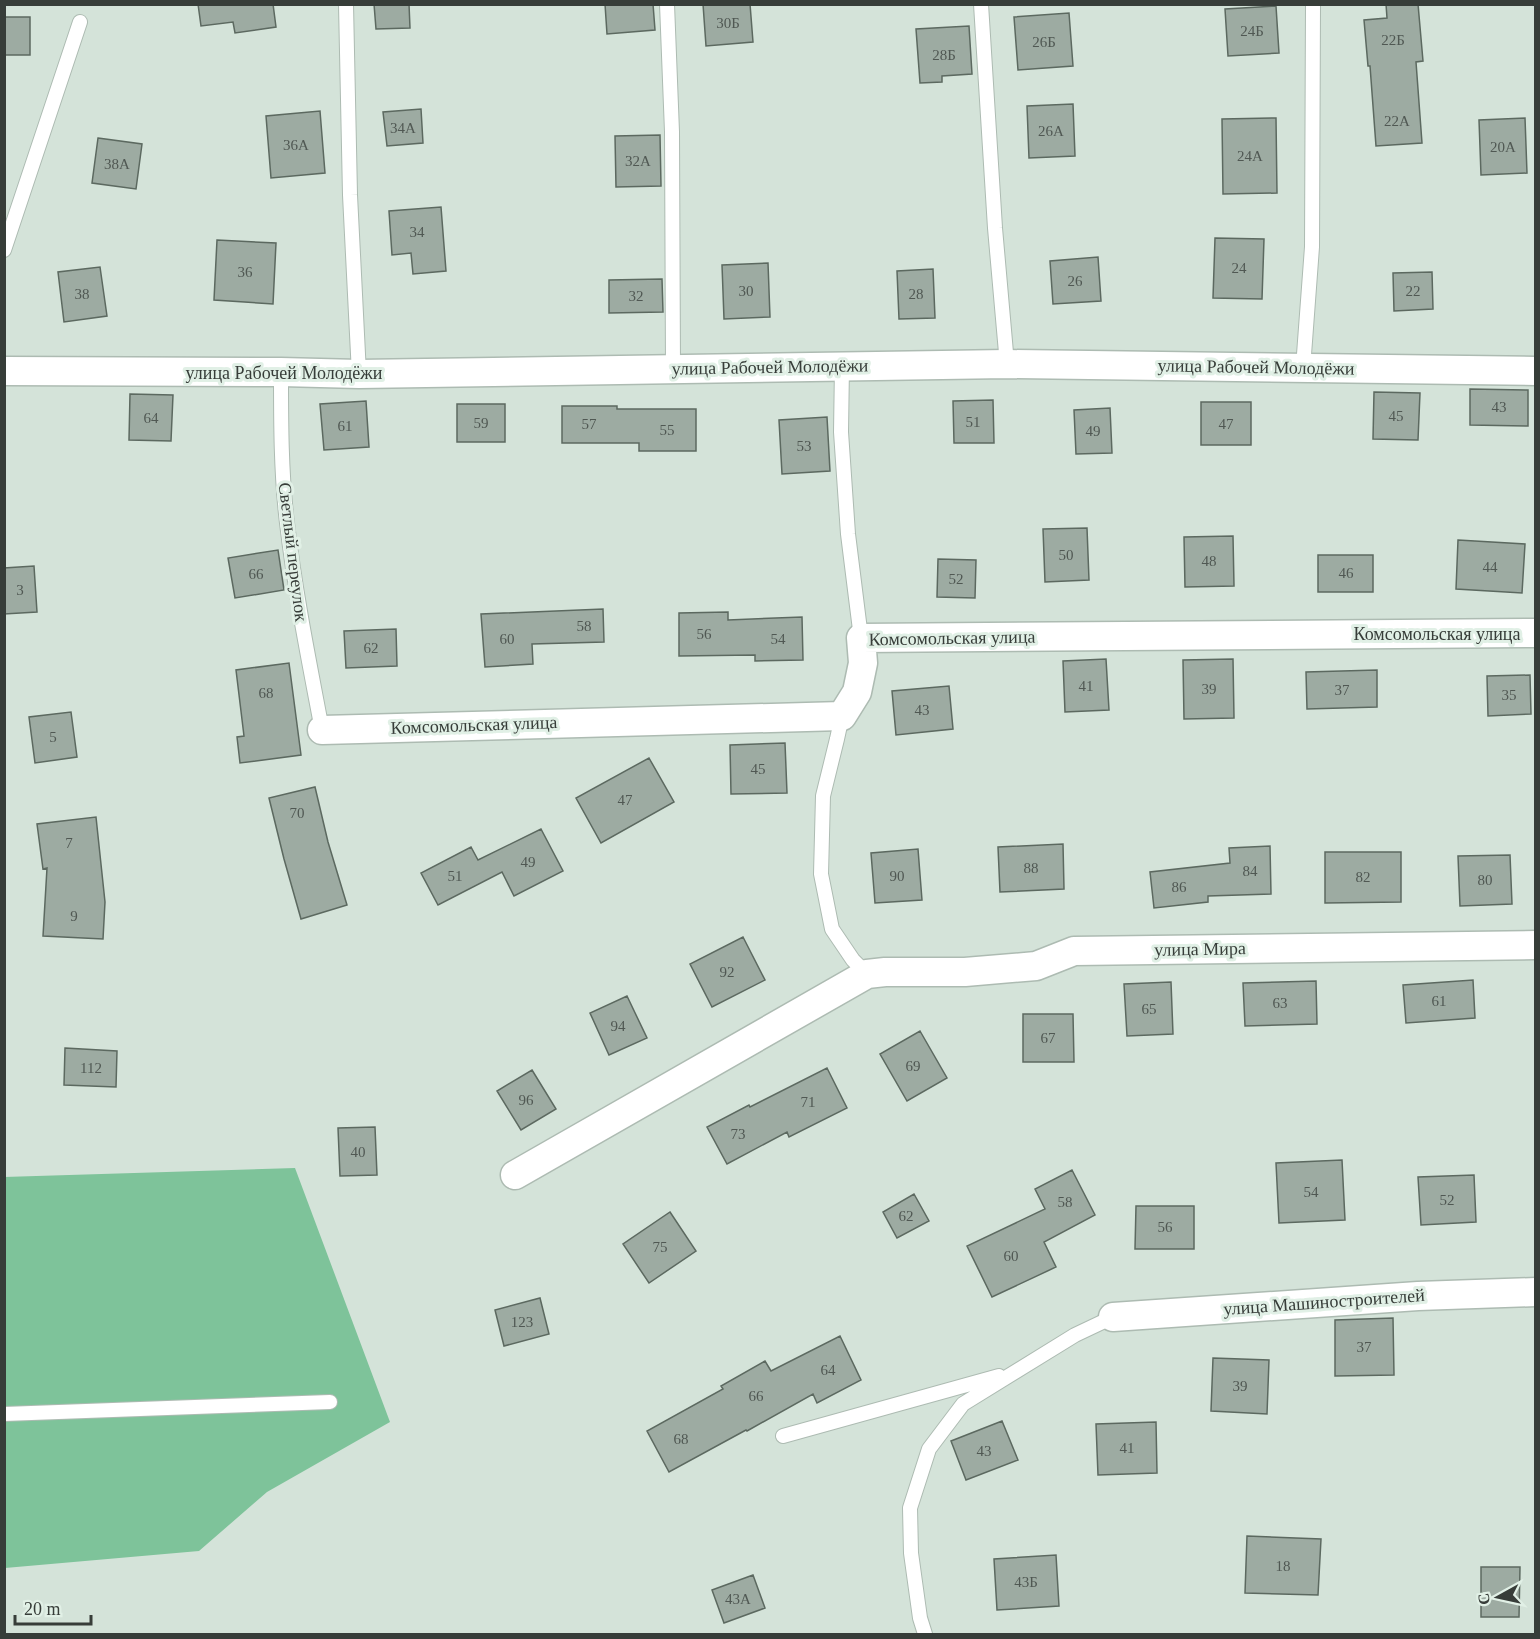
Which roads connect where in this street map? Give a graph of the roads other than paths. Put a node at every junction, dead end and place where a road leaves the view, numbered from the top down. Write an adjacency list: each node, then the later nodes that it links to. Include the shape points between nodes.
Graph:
1 (346, 4): 14 (lane)
2 (667, 4): 10 (lane)
3 (981, 4): 7 (lane)
4 (1312, 4): 9 (lane, via 1312,248)
5 (80, 22): 6 (lane)
6 (4, 250)
7 (1006, 364): 8 (street, улица Рабочей Молодёжи); 9 (street, улица Рабочей Молодёжи)
8 (842, 366): 10 (street, улица Рабочей Молодёжи); 16 (lane, via 841,432 848,534)
9 (1303, 368): 11 (street, улица Рабочей Молодёжи)
10 (673, 369): 14 (street, улица Рабочей Молодёжи)
11 (1536, 370)
12 (4, 371): 13 (street, улица Рабочей Молодёжи)
13 (281, 372): 14 (street, улица Рабочей Молодёжи); 18 (lane, Светлый переулок, via 287,522)
14 (359, 374)
15 (1536, 633): 16 (street, Комсомольская улица)
16 (861, 639): 17 (street, Комсомольская улица, via 863,663 857,692)
17 (842, 716): 18 (street, Комсомольская улица); 20 (lane, via 823,796 821,874 832,929)
18 (322, 730)
19 (1536, 945): 20 (street, улица Мира, via 1074,951 1036,966)
20 (867, 974): 21 (street)
21 (515, 1174)
22 (1536, 1292): 23 (street, улица Машиностроителей)
23 (1113, 1317): 24 (lane)
24 (1015, 1372): 27 (lane); 28 (lane, via 963,1404 929,1449 910,1508 911,1553)
25 (330, 1402): 26 (lane)
26 (4, 1414)
27 (783, 1436)
28 (925, 1635)

